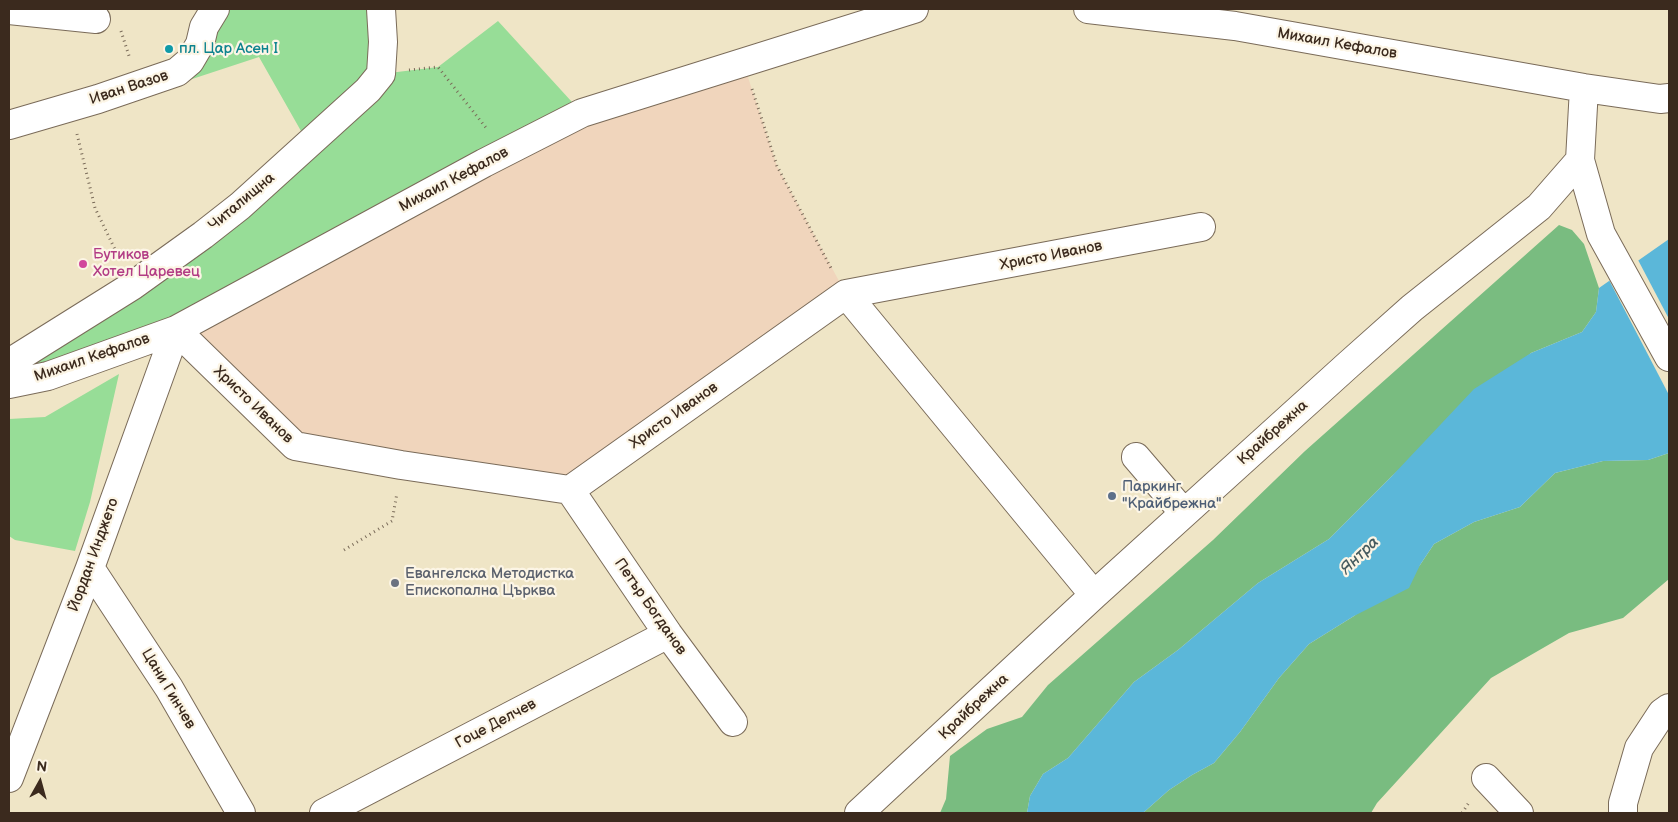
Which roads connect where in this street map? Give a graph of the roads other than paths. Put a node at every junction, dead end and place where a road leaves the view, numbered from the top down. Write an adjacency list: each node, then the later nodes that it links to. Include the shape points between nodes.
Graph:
1 (381, 9): 15 (street, Читалищна, via 381,74 368,90 240,206 132,286)
2 (914, 9): 13 (street, Михаил Кефалов, via 582,113)
3 (1088, 9): 7 (street, Михаил Кефалов, via 1235,26)
4 (9, 10): 6 (street)
5 (207, 15): 9 (street, Иван Вазов, via 200,44 190,61 177,72)
6 (107, 21)
7 (1584, 88): 8 (street, Михаил Кефалов); 10 (street)
8 (1669, 98)
9 (9, 125)
10 (1580, 160): 14 (street, via 1601,234); 19 (street, Крайбрежна, via 1539,207 1412,308)
11 (1201, 227): 12 (street, Христо Иванов)
12 (846, 294): 18 (street, Христо Иванов); 21 (street)
13 (176, 330): 16 (street, Михаил Кефалов, via 48,376); 18 (street, Христо Иванов, via 295,446); 20 (street, Йордан Инджето)
14 (1669, 357)
15 (9, 363)
16 (9, 384)
17 (1136, 457): 19 (street)
18 (570, 490): 22 (street, Петър Богданов)
19 (1184, 513): 21 (street, Крайбрежна)
20 (90, 568): 25 (street, Йордан Инджето); 27 (street, Цани Гинчев, via 169,688)
21 (1094, 595): 29 (street, Крайбрежна)
22 (668, 634): 24 (street, Петър Богданов); 28 (street, Гоце Делчев)
23 (1669, 708): 31 (street, via 1662,713 1639,748)
24 (733, 722)
25 (9, 778)
26 (1486, 778): 30 (street)
27 (241, 813)
28 (324, 813)
29 (859, 813)
30 (1519, 813)
31 (1623, 813)

